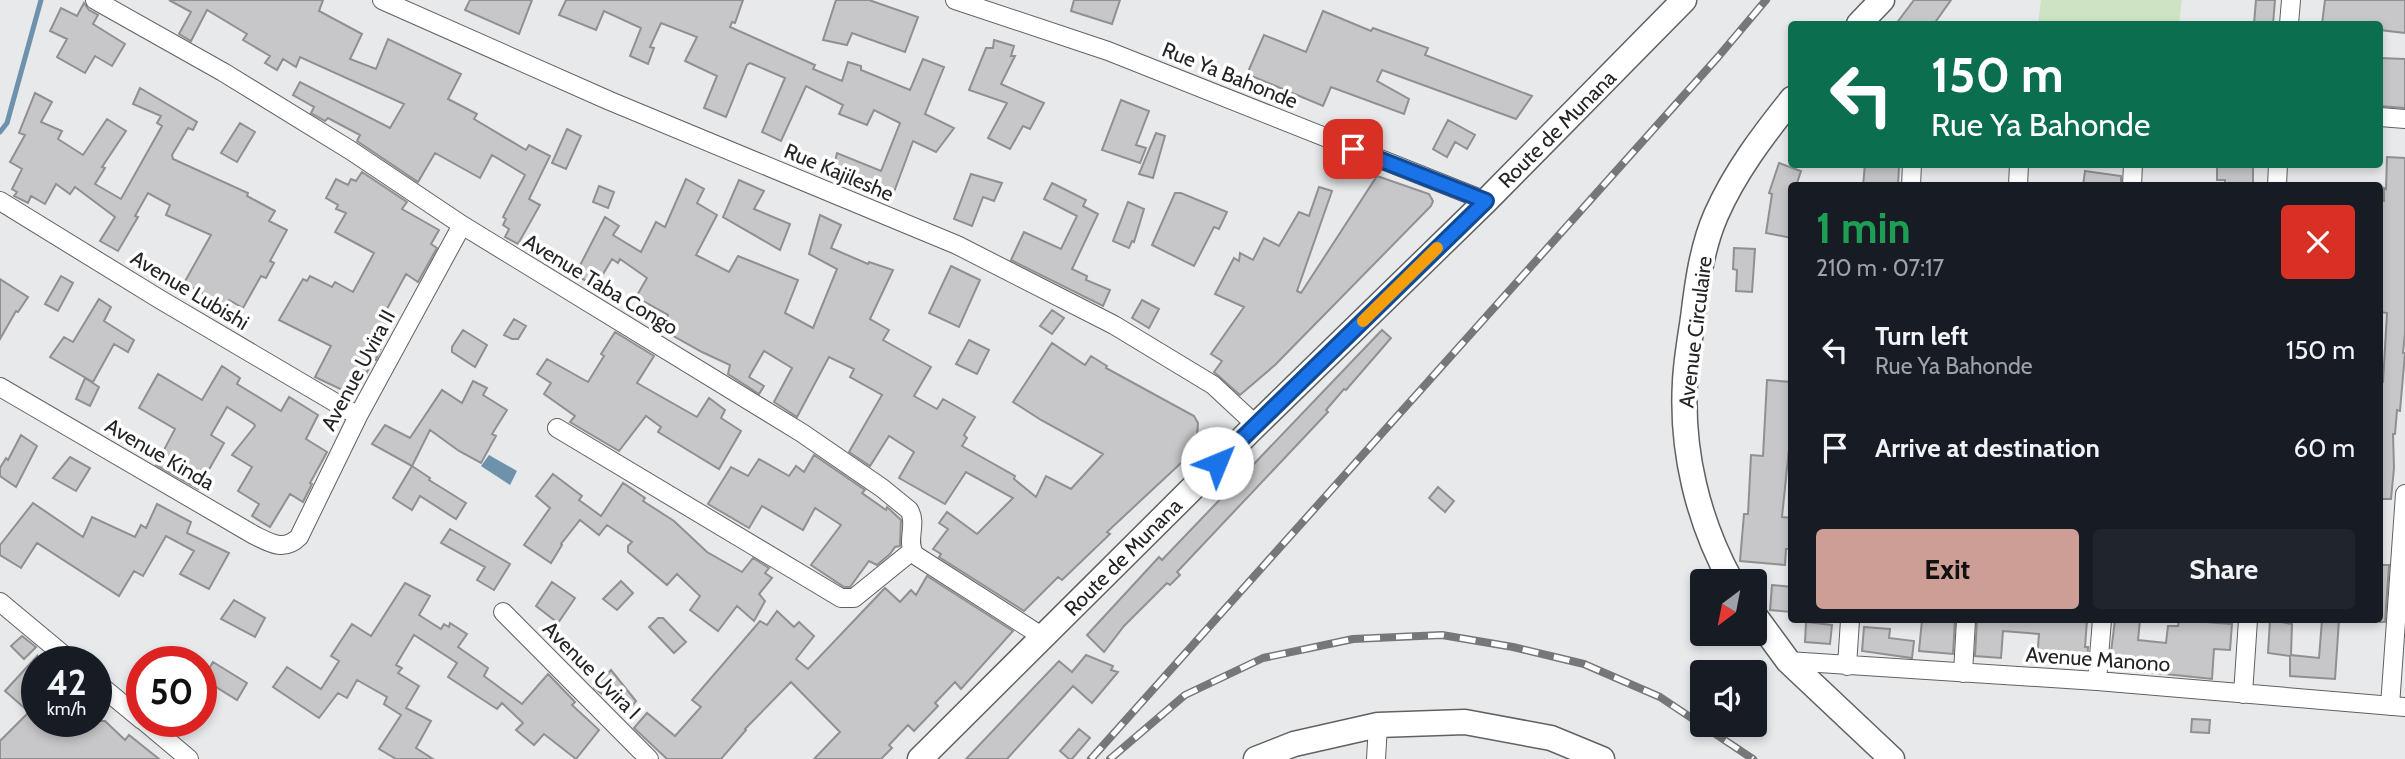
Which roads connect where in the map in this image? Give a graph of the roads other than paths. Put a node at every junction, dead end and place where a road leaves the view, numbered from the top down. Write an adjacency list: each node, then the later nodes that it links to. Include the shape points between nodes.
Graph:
1 (95, 0): 14 (street, Avenue Taba Congo, via 223,72)
2 (382, 0): 17 (street, Rue Kajileshe, via 610,101 957,245 1114,325 1213,385)
3 (955, 0): 13 (street, Rue Ya Bahonde, via 1108,51)
4 (1684, 0): 13 (street, Route de Munana)
5 (1882, 0): 7 (street)
6 (2291, 0): 8 (street)
7 (1862, 21)
8 (2289, 21)
9 (1788, 104): 22 (street, Avenue Circulaire, via 1747,159 1715,217 1694,303 1685,381 1686,442 1699,505)
10 (2383, 117): 11 (street)
11 (2405, 119)
12 (0, 201): 16 (street, Avenue Lubishi)
13 (1486, 201): 17 (street, Route de Munana)
14 (462, 225): 16 (street, Avenue Uvira II); 21 (street, Avenue Taba Congo, via 859,472 912,514)
15 (0, 387): 20 (street, Avenue Kinda, via 254,535 282,546)
16 (358, 416): 20 (street, Avenue Uvira II)
17 (1256, 425): 30 (street, Route de Munana)
18 (557, 428): 21 (street, via 841,598 854,598)
19 (2405, 494): 39 (street)
20 (299, 537)
21 (912, 551): 30 (street)
22 (1724, 569)
23 (0, 601): 31 (street)
24 (503, 612): 43 (street, Avenue Uvira I)
25 (1850, 623): 33 (street)
26 (1966, 623): 34 (street)
27 (2102, 623): 35 (street)
28 (2248, 623): 37 (street)
29 (1768, 634): 32 (street)
30 (1043, 637): 44 (street, Route de Munana)
31 (53, 646)
32 (1788, 661): 33 (street, Avenue Manono); 48 (street)
33 (1847, 666): 34 (street, Avenue Manono)
34 (1963, 673): 35 (street, Avenue Manono)
35 (2097, 681): 37 (street, Avenue Manono)
36 (112, 694): 38 (street)
37 (2244, 694): 39 (street, Avenue Manono)
38 (126, 706)
39 (2397, 706)
40 (1378, 725): 45 (street, via 1294,744); 46 (street); 47 (street, via 1465,722 1551,738)
41 (163, 737): 42 (street)
42 (189, 759)
43 (649, 759)
44 (920, 759)
45 (1256, 759)
46 (1376, 759)
47 (1602, 759)
48 (1892, 759)

